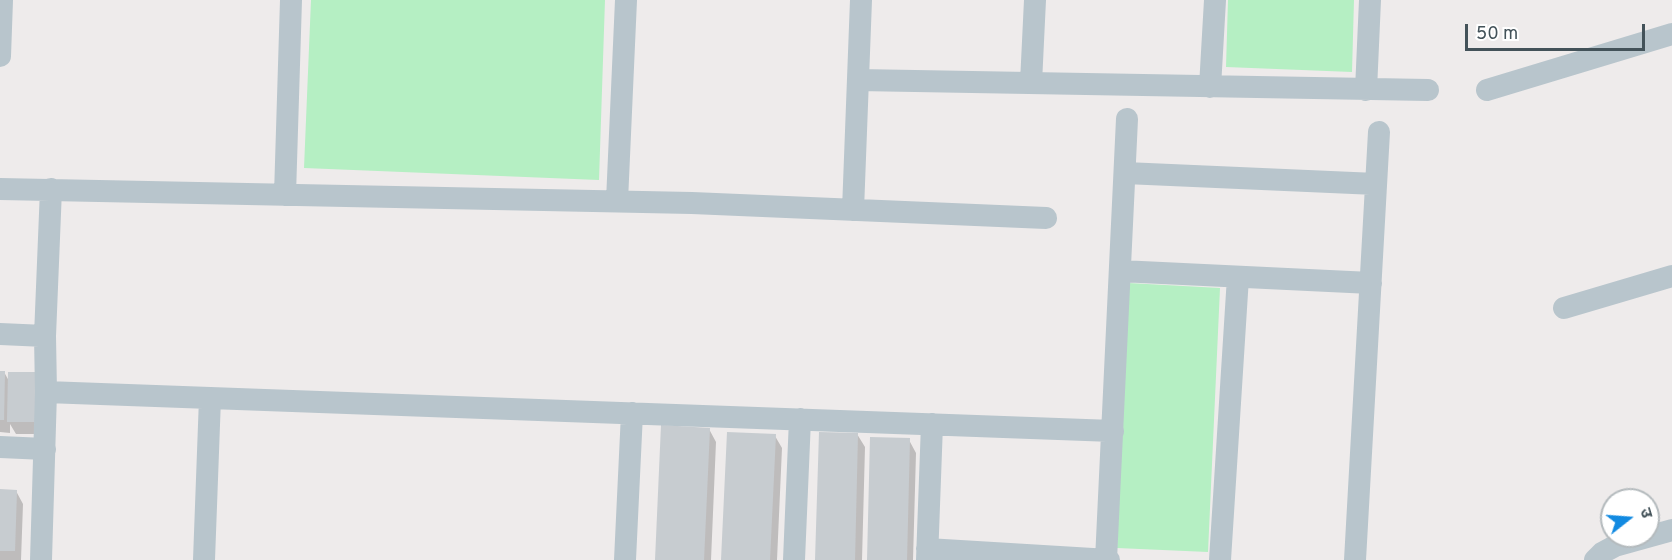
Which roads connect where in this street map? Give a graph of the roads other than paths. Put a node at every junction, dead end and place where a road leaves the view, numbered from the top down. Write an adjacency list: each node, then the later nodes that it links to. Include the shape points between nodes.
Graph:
1 (2, 0): 9 (street)
2 (291, 0): 22 (street)
3 (626, 0): 23 (street)
4 (861, 0): 10 (street)
5 (1035, 0): 11 (street)
6 (1215, 0): 12 (street)
7 (1370, 0): 13 (street)
8 (1672, 34): 15 (street)
9 (0, 56)
10 (858, 80): 11 (street); 24 (street)
11 (1031, 83): 12 (street)
12 (1210, 87): 13 (street)
13 (1366, 90): 14 (street)
14 (1428, 90)
15 (1487, 90)
16 (1127, 119): 18 (street)
17 (1379, 132): 19 (street)
18 (1125, 174): 19 (street); 26 (street)
19 (1376, 184): 29 (street)
20 (0, 189): 21 (street)
21 (51, 189): 22 (street); 32 (street)
22 (285, 195): 23 (street)
23 (617, 201): 24 (street)
24 (853, 210): 25 (street)
25 (1046, 218)
26 (1120, 271): 28 (street); 38 (street)
27 (1672, 276): 30 (street)
28 (1238, 277): 29 (street); 48 (street)
29 (1371, 283): 49 (street)
30 (1564, 308)
31 (0, 334): 32 (street)
32 (45, 336): 33 (street)
33 (46, 392): 34 (street); 40 (street)
34 (210, 398): 35 (street); 44 (street)
35 (633, 413): 36 (street); 45 (street)
36 (800, 419): 37 (street); 46 (street)
37 (932, 424): 38 (street); 42 (street)
38 (1113, 431): 47 (street)
39 (0, 447): 40 (street)
40 (45, 449): 43 (street)
41 (1672, 530): 50 (street, via 1615,546)
42 (927, 554): 47 (street)
43 (41, 560)
44 (204, 560)
45 (625, 560)
46 (794, 560)
47 (1108, 560)
48 (1220, 560)
49 (1355, 560)
50 (1595, 560)

